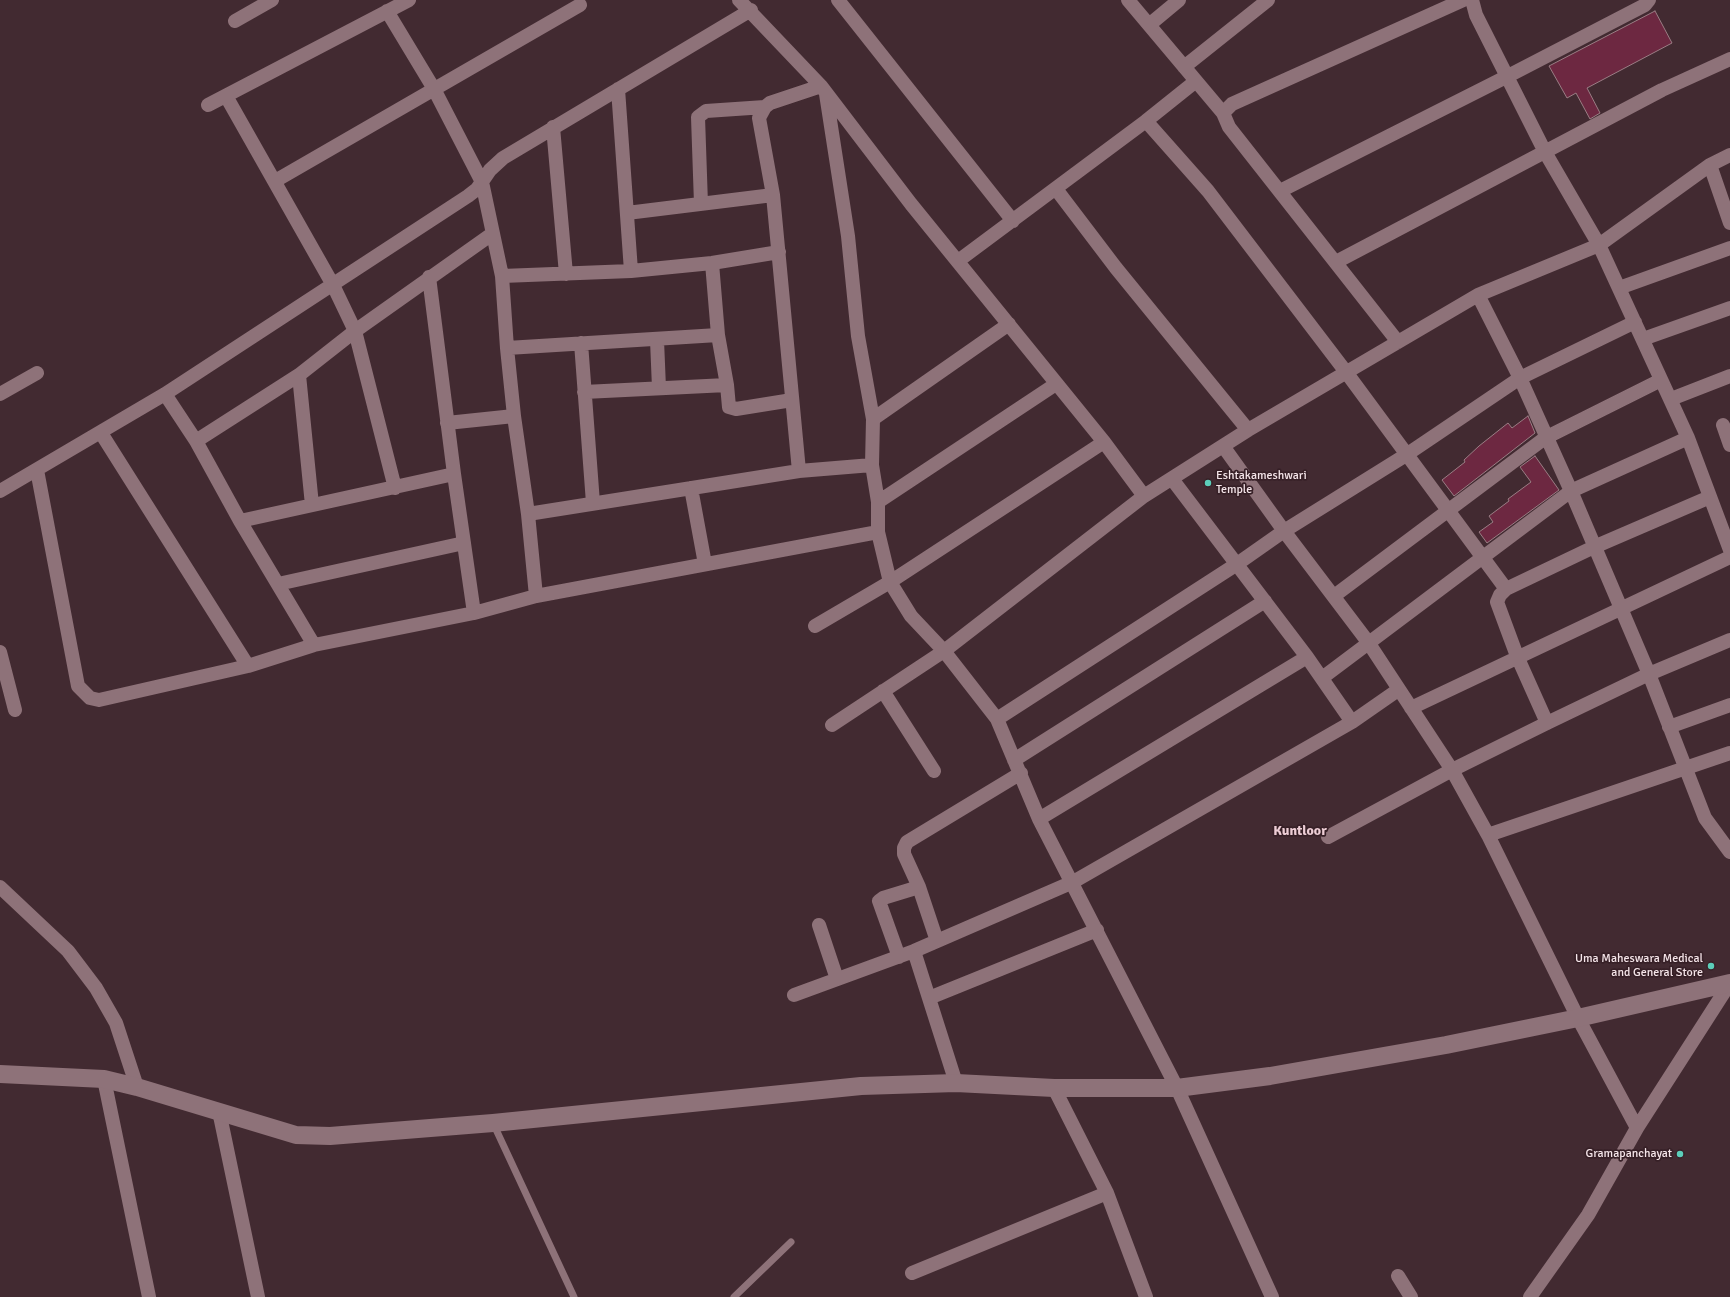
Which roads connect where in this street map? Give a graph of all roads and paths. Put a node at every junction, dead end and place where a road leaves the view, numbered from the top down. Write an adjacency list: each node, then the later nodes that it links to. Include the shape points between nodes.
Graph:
1 (272, 0): 14 (street)
2 (409, 0): 13 (street)
3 (739, 0): 12 (street)
4 (838, 0): 39 (street)
5 (1128, 0): 15 (street)
6 (1179, 0): 15 (street)
7 (1268, 0): 17 (street)
8 (1463, 0): 26 (street, via 1232,104)
9 (1472, 0): 18 (street, via 1476,15)
10 (1650, 0): 18 (street, via 1645,5)
11 (580, 5): 20 (street)
12 (751, 10): 21 (street); 22 (street)
13 (387, 11): 20 (street); 23 (street)
14 (235, 21)
15 (1149, 25): 17 (street)
16 (1730, 59): 29 (street, via 1662,90)
17 (1184, 67): 19 (street)
18 (1508, 76): 29 (street); 35 (street)
19 (1196, 81): 26 (street); 27 (street)
20 (434, 89): 32 (street); 33 (street)
21 (618, 89): 28 (street); 38 (street)
22 (823, 90): 25 (street, via 770,103); 45 (street); 80 (street, via 848,236 858,336)
23 (226, 96): 24 (street); 32 (street)
24 (208, 105)
25 (765, 107): 36 (street, via 759,118); 37 (street, via 706,111 698,116)
26 (1223, 113): 35 (street, via 1229,127)
27 (1146, 121): 34 (street); 65 (street, via 1208,191)
28 (553, 127): 33 (street, via 503,158); 49 (street)
29 (1545, 152): 42 (street); 46 (street)
30 (1730, 155): 31 (street)
31 (1710, 165): 40 (street); 42 (street)
32 (275, 181): 52 (street)
33 (482, 182): 41 (street); 52 (street, via 468,196)
34 (1056, 189): 39 (street); 83 (street, via 1116,268)
35 (1280, 191): 46 (street)
36 (773, 195): 37 (street); 44 (street)
37 (701, 204): 38 (street)
38 (627, 213): 48 (street)
39 (1013, 221): 45 (street)
40 (1730, 223)
41 (492, 234): 50 (street); 51 (street)
42 (1599, 245): 53 (street); 54 (street)
43 (1730, 248): 53 (street)
44 (778, 252): 47 (street); 78 (street)
45 (958, 261): 57 (street)
46 (1336, 262): 62 (street)
47 (712, 263): 48 (street); 59 (street)
48 (631, 271): 49 (street)
49 (566, 274): 50 (street)
50 (502, 276): 64 (street)
51 (429, 278): 58 (street); 81 (street)
52 (333, 285): 58 (street); 76 (street)
53 (1619, 288): 56 (street)
54 (1478, 295): 62 (street); 69 (street)
55 (1730, 308): 60 (street)
56 (1635, 322): 60 (street); 69 (street)
57 (1009, 324): 71 (street); 80 (street)
58 (355, 331): 67 (street); 97 (street)
59 (718, 335): 61 (street); 72 (street)
60 (1642, 339): 70 (street)
61 (657, 340): 63 (street); 73 (street)
62 (1398, 342): 65 (street)
63 (581, 343): 64 (street); 74 (street)
64 (507, 348): 79 (street)
65 (1346, 372): 83 (street); 91 (street)
66 (37, 373): 75 (street)
67 (298, 376): 87 (street); 105 (street)
68 (1730, 376): 77 (street)
69 (1520, 378): 85 (street); 91 (street)
70 (1661, 380): 77 (street); 85 (street)
71 (1056, 384): 88 (street); 103 (street)
72 (727, 385): 73 (street); 78 (street, via 727,404 732,410)
73 (659, 388): 74 (street)
74 (584, 392): 104 (street)
75 (0, 394)
76 (166, 394): 84 (street); 87 (street)
77 (1671, 399): 86 (street)
78 (792, 400): 94 (street)
79 (514, 416): 81 (street); 107 (street)
80 (873, 419): 92 (street)
81 (447, 423): 95 (street)
82 (1723, 425): 89 (street)
83 (1248, 430): 90 (street)
84 (101, 433): 93 (street); 134 (street)
85 (1546, 438): 100 (street); 106 (street)
86 (1688, 438): 100 (street); 102 (street)
87 (196, 441): 108 (street)
88 (1104, 442): 101 (street); 118 (street)
89 (1730, 445)
90 (1223, 446): 96 (street); 109 (street)
91 (1406, 454): 106 (street); 109 (street)
92 (872, 465): 94 (street); 103 (street)
93 (37, 470): 99 (street); 134 (street, via 78,686 84,693 99,700)
94 (799, 471): 98 (street)
95 (454, 474): 97 (street); 111 (street)
96 (1172, 479): 101 (street); 117 (street)
97 (395, 488): 105 (street)
98 (691, 488): 104 (street); 116 (street)
99 (0, 491)
100 (1571, 491): 112 (street); 114 (street)
101 (1144, 496): 130 (street)
102 (1710, 497): 112 (street); 113 (street)
103 (878, 502): 110 (street)
104 (593, 503): 107 (street)
105 (312, 506): 108 (street)
106 (1448, 510): 114 (street); 122 (street)
107 (528, 514): 121 (street)
108 (240, 521): 119 (street)
109 (1284, 531): 117 (street); 122 (street)
110 (878, 532): 116 (street); 118 (street)
111 (464, 543): 119 (street); 125 (street)
112 (1594, 547): 120 (street); 124 (street)
113 (1730, 550)
114 (1482, 557): 120 (street); 128 (street)
115 (1730, 557): 124 (street)
116 (705, 564): 121 (street)
117 (1236, 564): 123 (street); 142 (street)
118 (890, 582): 126 (street); 130 (street, via 911,616)
119 (278, 584): 129 (street)
120 (1506, 589): 132 (street, via 1497,602)
121 (536, 596): 125 (street)
122 (1334, 596): 128 (street)
123 (1265, 601): 133 (street); 148 (street)
124 (1621, 610): 132 (street); 135 (street)
125 (474, 613): 129 (street)
126 (814, 626)
127 (1730, 640): 135 (street)
128 (1368, 642): 136 (street); 137 (street)
129 (314, 645): 134 (street)
130 (944, 651): 138 (street); 142 (street)
131 (0, 652): 141 (street)
132 (1517, 656): 140 (street); 144 (street)
133 (1307, 657): 136 (street); 153 (street)
134 (248, 666)
135 (1649, 674): 144 (street); 146 (street)
136 (1322, 678): 143 (street)
137 (1398, 690): 140 (street); 143 (street)
138 (884, 691): 145 (street); 151 (street)
139 (1730, 705): 146 (street)
140 (1411, 708): 150 (street)
141 (15, 710)
142 (997, 719): 148 (street)
143 (1352, 722): 157 (street)
144 (1546, 723): 150 (street)
145 (832, 725)
146 (1669, 726): 149 (street)
147 (1730, 753): 149 (street)
148 (1014, 760): 152 (street)
149 (1686, 768): 154 (street); 156 (street, via 1705,818)
150 (1452, 770): 154 (street); 155 (street)
151 (934, 771)
152 (1021, 773): 153 (street); 159 (street, via 907,842 904,854)
153 (1039, 819): 157 (street)
154 (1488, 835): 169 (street)
155 (1328, 837)
156 (1730, 852)
157 (1073, 882): 161 (street); 162 (street)
158 (0, 887): 173 (street, via 68,951 96,988 116,1023)
159 (919, 887): 162 (street); 164 (street, via 879,901)
160 (819, 925): 165 (street)
161 (1097, 930): 168 (street); 175 (street)
162 (937, 941): 163 (street)
163 (914, 951): 164 (street); 168 (street)
164 (899, 957): 165 (street)
165 (837, 979): 167 (street)
166 (1730, 983): 169 (street); 178 (street)
167 (794, 995)
168 (929, 998): 172 (street)
169 (1578, 1018): 175 (street, via 1446,1045 1270,1076); 178 (street)
170 (0, 1074): 171 (street)
171 (104, 1080): 173 (street); 183 (street)
172 (956, 1083): 174 (street); 177 (street, via 861,1086)
173 (137, 1088): 176 (street)
174 (1054, 1088): 175 (street); 179 (street)
175 (1177, 1088): 188 (street)
176 (219, 1111): 177 (street, via 296,1135 330,1136); 184 (street)
177 (493, 1123): 185 (lane)
178 (1637, 1128): 190 (street, via 1588,1215)
179 (1107, 1193): 181 (street); 187 (street)
180 (791, 1242): 186 (lane)
181 (912, 1273)
182 (1398, 1276): 189 (street)
183 (149, 1297)
184 (258, 1297)
185 (574, 1297)
186 (734, 1297)
187 (1146, 1297)
188 (1272, 1297)
189 (1411, 1297)
190 (1530, 1297)

